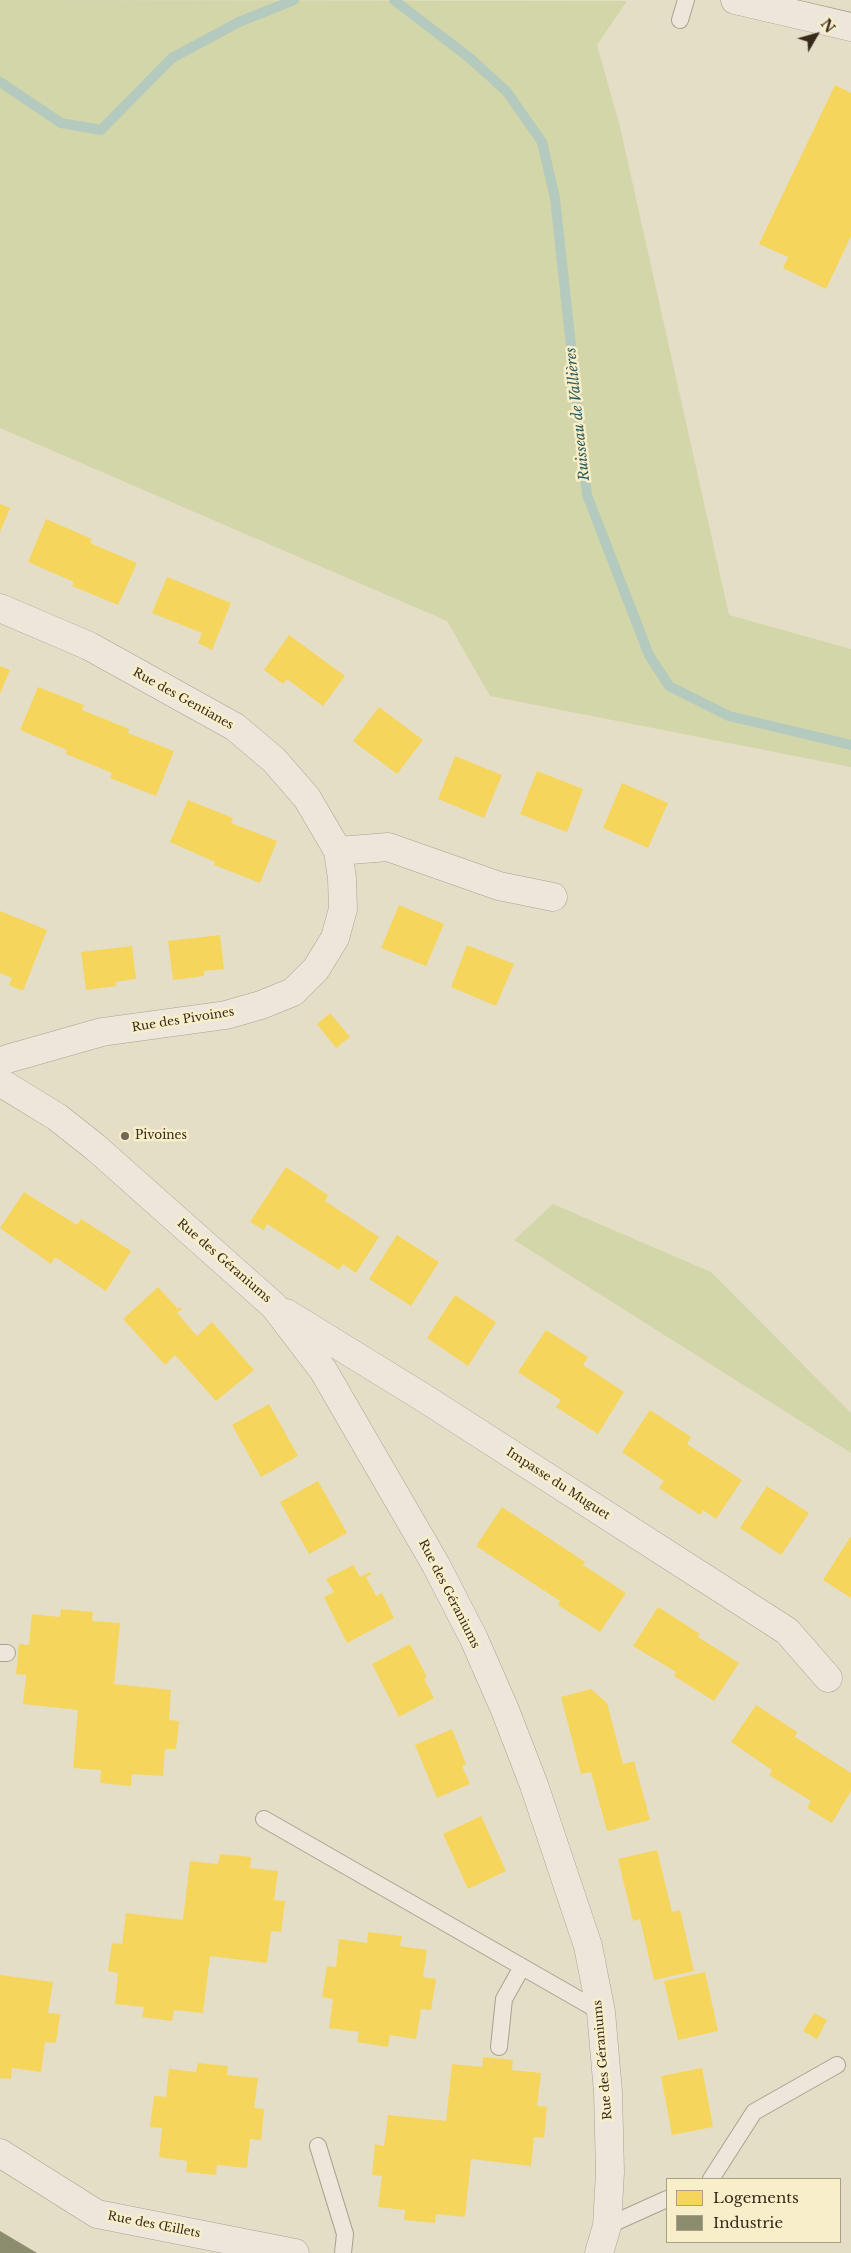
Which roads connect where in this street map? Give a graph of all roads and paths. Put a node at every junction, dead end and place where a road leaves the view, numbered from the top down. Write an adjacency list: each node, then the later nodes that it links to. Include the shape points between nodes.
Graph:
1 (686, 0): 3 (lane)
2 (735, 0): 4 (street)
3 (680, 20)
4 (851, 27)
5 (0, 608): 6 (street, Rue des Gentianes, via 89,646 235,727 274,760 307,798)
6 (338, 852): 7 (street, via 388,847 499,886); 8 (street, Rue des Pivoines, via 343,910 335,938 316,969 293,992 226,1015 102,1032)
7 (553, 896)
8 (2, 1070): 9 (street, Rue des Géraniums, via 95,1146)
9 (274, 1306): 10 (street, Impasse du Muguet, via 424,1398 787,1631); 13 (street, Rue des Géraniums, via 323,1370 436,1565 474,1639 505,1710 560,1859 588,1946)
10 (828, 1678)
11 (264, 1819): 12 (lane)
12 (522, 1967): 13 (lane); 14 (lane, via 504,1999)
13 (601, 2012): 20 (street, Rue des Géraniums, via 610,2172)
14 (499, 2047)
15 (837, 2065): 18 (lane, via 754,2112)
16 (318, 2146): 22 (lane, via 345,2234)
17 (0, 2153): 21 (street, Rue des Œillets, via 97,2214)
18 (712, 2178)
19 (666, 2199): 20 (lane)
20 (607, 2226): 23 (street, Rue des Géraniums)
21 (291, 2253)
22 (343, 2253)
23 (598, 2253)

